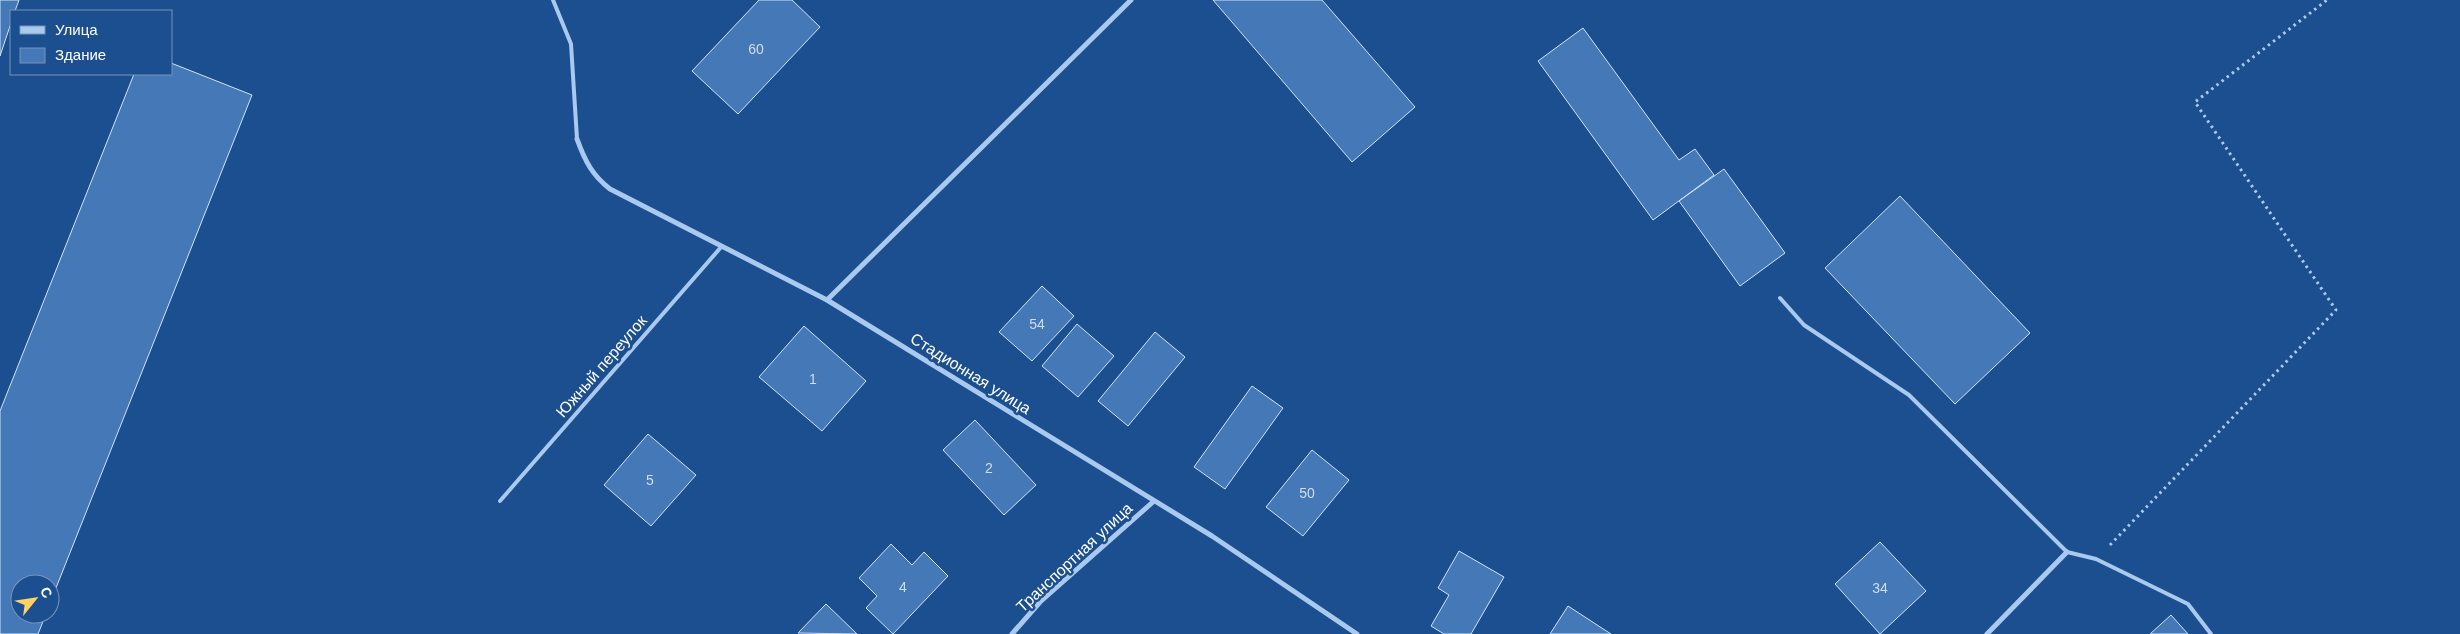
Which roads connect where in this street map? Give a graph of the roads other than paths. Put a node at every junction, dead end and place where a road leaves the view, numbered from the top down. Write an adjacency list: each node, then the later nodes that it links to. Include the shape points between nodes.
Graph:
1 (553, 0): 3 (lane, via 571,44)
2 (1131, 0): 6 (street)
3 (577, 139): 4 (street, Стадионная улица, via 585,162 610,190)
4 (722, 246): 6 (street, Стадионная улица); 7 (lane, Южный переулок)
5 (1780, 298): 9 (lane, via 1804,326 1909,395)
6 (827, 300): 8 (street, Стадионная улица)
7 (500, 501)
8 (1154, 501): 10 (street, Транспортная улица, via 1040,602); 11 (street, Стадионная улица, via 1212,536)
9 (2067, 552): 12 (street); 13 (lane, via 2096,559 2188,604)
10 (1012, 634)
11 (1357, 634)
12 (1987, 634)
13 (2211, 634)

